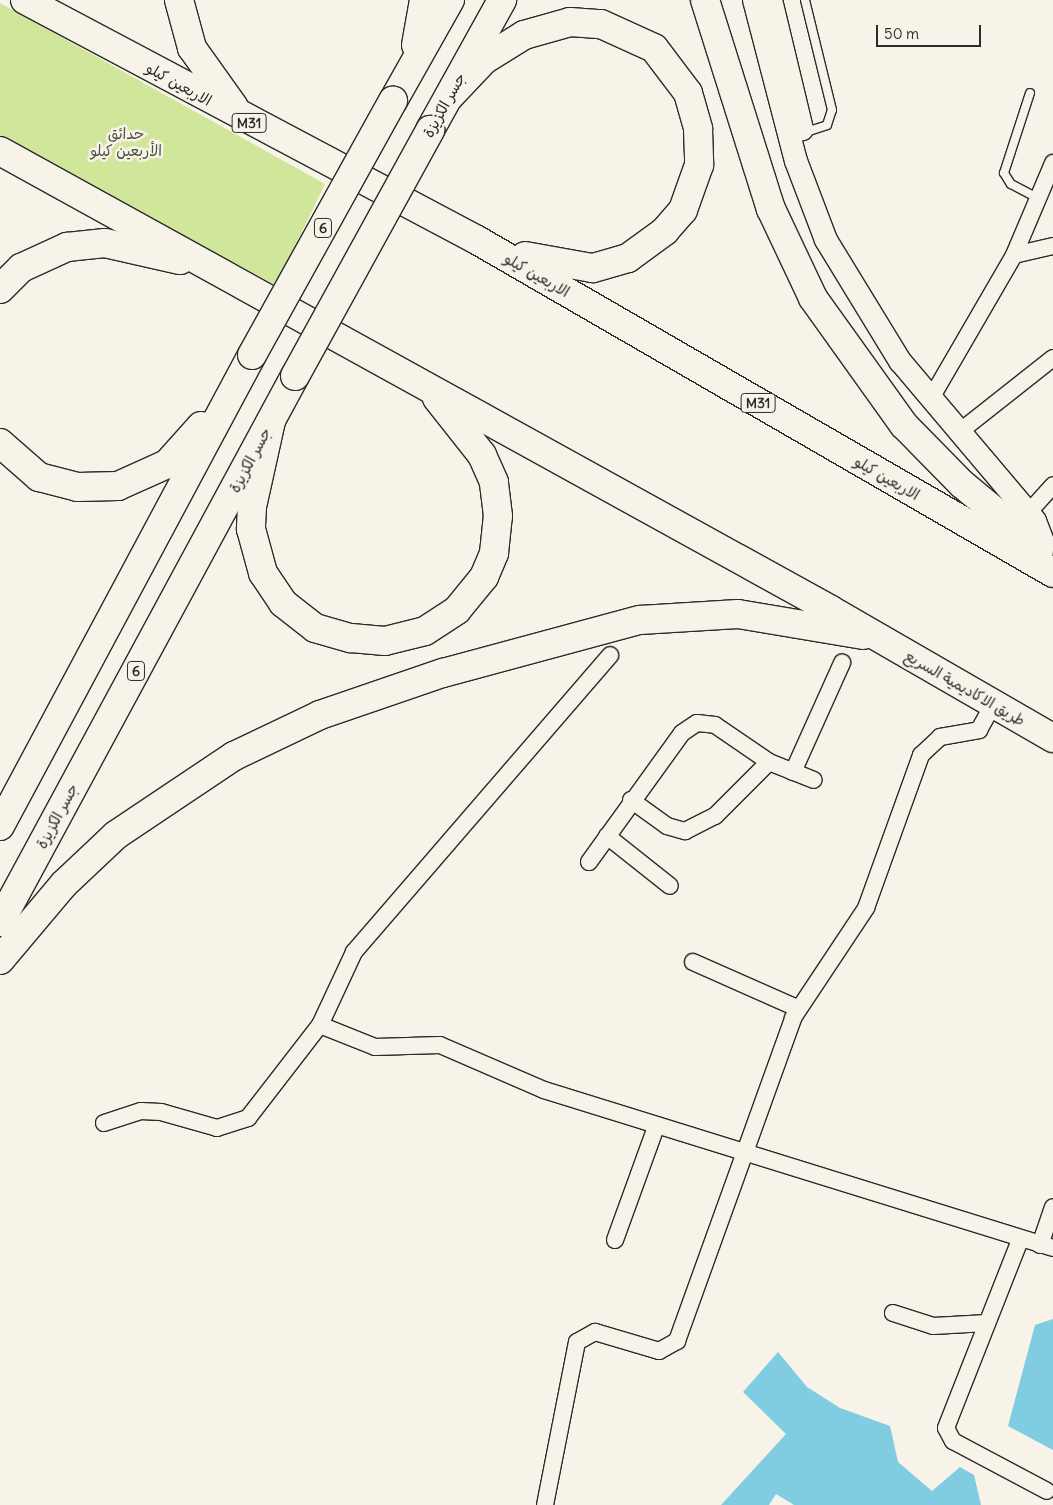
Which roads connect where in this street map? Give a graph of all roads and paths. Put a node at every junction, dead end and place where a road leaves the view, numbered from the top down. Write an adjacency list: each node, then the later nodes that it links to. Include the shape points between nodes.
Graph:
1 (25, 0): 14 (highway, الاربعين كيلو / M31)
2 (179, 0): 14 (highway, via 186,37 219,92)
3 (424, 0): 12 (highway, via 416,47)
4 (450, 0): 12 (highway, 6)
5 (502, 0): 11 (highway, جسر الكزيزة / 6)
6 (705, 0): 33 (highway, via 770,209 813,298 898,418 945,468 1017,531)
7 (754, 0): 21 (main road, via 799,170 826,240)
8 (771, 0): 13 (main road)
9 (805, 0): 13 (lane, via 832,110 827,126)
10 (1030, 93): 17 (lane, via 1004,173 1011,184)
11 (449, 97): 18 (highway, via 484,60 524,35 570,22 601,24 654,48 669,64 688,93 698,129 699,165 682,210 666,231 628,258 592,268 574,268); 28 (highway, جسر الكزيزة / 6, bridge)
12 (394, 101): 25 (highway, 6, bridge)
13 (803, 133): 21 (main road)
14 (282, 141): 18 (highway, الاربعين كيلو / M31)
15 (0, 151): 22 (highway)
16 (1053, 163): 17 (street)
17 (1038, 198): 20 (street)
18 (477, 240): 33 (highway, الاربعين كيلو / M31)
19 (1053, 246): 20 (street)
20 (1014, 255): 27 (street)
21 (842, 267): 27 (main road, via 886,342)
22 (222, 271): 23 (highway, via 128,247 84,244 36,259); 26 (highway)
23 (0, 289)
24 (1053, 358): 29 (street)
25 (246, 367): 30 (highway, via 167,464 118,486 78,487 39,477); 43 (highway, 6)
26 (428, 387): 28 (highway, via 465,431 490,473 498,500 497,535 494,553 471,595 442,621 404,638 369,641 316,628 282,603 272,588 255,552 251,529); 34 (highway)
27 (930, 400): 29 (main road)
28 (271, 421): 47 (highway, جسر الكزيزة / 6)
29 (958, 433): 32 (main road)
30 (0, 443)
31 (1053, 485): 32 (street)
32 (1029, 512): 33 (main road, via 1043,542)
33 (1046, 570)
34 (878, 637): 37 (highway, طريق الاكاديمية السريع); 48 (highway, via 738,614 666,616 524,650 347,705 234,756 154,807 64,884)
35 (610, 655): 51 (street, via 354,952)
36 (842, 663): 40 (street)
37 (993, 705): 38 (highway, طريق الاكاديمية السريع); 50 (street, via 979,730 940,737 921,755 866,908)
38 (1053, 738)
39 (769, 762): 40 (street); 42 (street, via 715,816 684,831 668,826); 42 (street, via 715,725 697,723 682,733)
40 (793, 772): 41 (street)
41 (814, 780)
42 (631, 800): 44 (street)
43 (0, 826)
44 (607, 836): 45 (street); 46 (street)
45 (589, 862)
46 (670, 886)
47 (0, 922)
48 (0, 960)
49 (693, 962): 50 (street)
50 (798, 1008): 54 (street)
51 (320, 1024): 52 (street, via 261,1106 233,1126 200,1126 161,1112 141,1111); 53 (street, via 375,1047 440,1045 544,1090)
52 (104, 1122)
53 (656, 1127): 54 (street); 56 (street)
54 (746, 1152): 57 (street, via 842,1179); 62 (street, via 674,1346 659,1351 595,1332 576,1342)
55 (1053, 1207): 58 (street)
56 (615, 1240)
57 (1020, 1240): 58 (street); 60 (street)
58 (1046, 1247)
59 (893, 1313): 60 (street, via 933,1326)
60 (987, 1323): 61 (street, via 947,1432 953,1441)
61 (1047, 1492)
62 (550, 1503)

